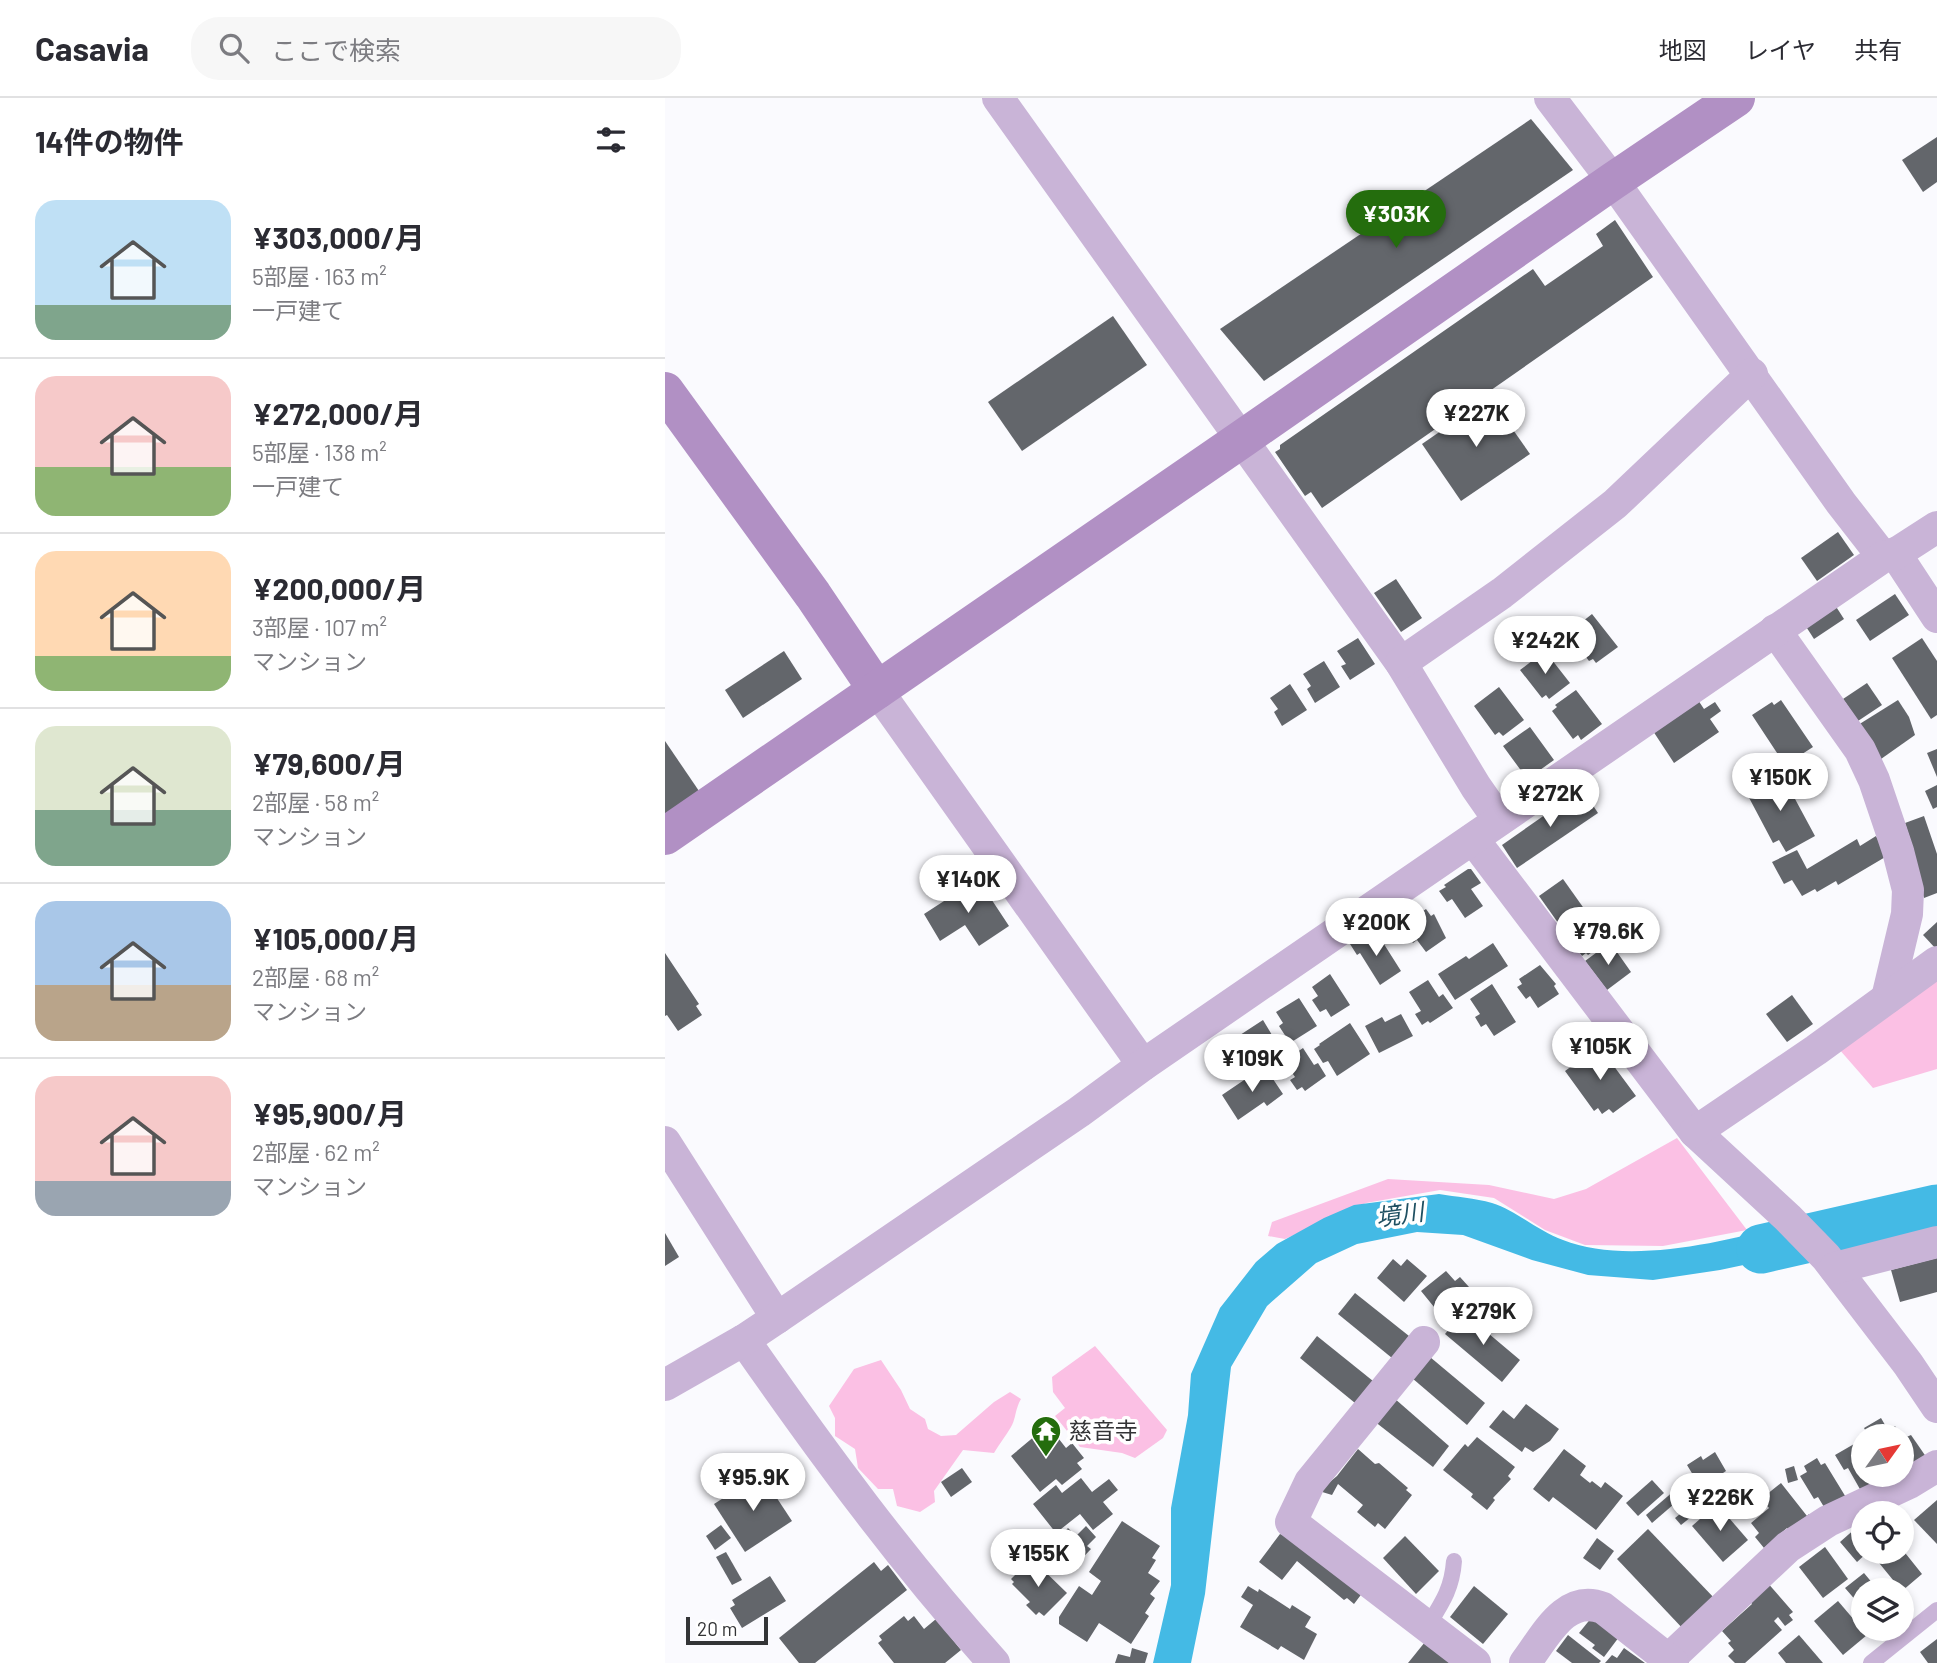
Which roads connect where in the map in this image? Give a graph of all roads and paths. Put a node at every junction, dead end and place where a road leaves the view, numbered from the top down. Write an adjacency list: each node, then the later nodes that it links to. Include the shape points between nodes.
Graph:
1 (998, 98): 7 (street)
2 (1551, 98): 4 (street)
3 (1736, 98): 4 (street)
4 (1613, 181): 5 (street); 7 (street)
5 (1752, 374): 9 (street, via 1841,503); 12 (street, via 1615,503 1502,593)
6 (665, 391): 13 (street)
7 (1242, 439): 12 (street); 13 (street)
8 (1937, 527): 9 (street)
9 (1889, 555): 10 (street); 11 (street)
10 (1937, 617)
11 (1775, 629): 14 (street); 18 (street, via 1860,750 1899,850 1908,890 1907,915)
12 (1401, 663): 14 (street)
13 (877, 690): 15 (street); 19 (street)
14 (1499, 820): 16 (street)
15 (665, 836)
16 (1473, 839): 19 (street); 20 (street)
17 (1937, 962): 18 (street)
18 (1887, 998): 20 (street)
19 (1143, 1065): 25 (street)
20 (1695, 1132): 24 (street)
21 (665, 1142): 22 (street)
22 (673, 1174): 25 (street)
23 (1937, 1242): 24 (street)
24 (1830, 1263): 29 (street)
25 (777, 1318): 26 (street)
26 (744, 1340): 28 (street); 35 (street, via 909,1563)
27 (1424, 1342): 33 (street, via 1310,1482 1291,1522)
28 (665, 1385)
29 (1937, 1407)
30 (1937, 1466): 34 (street, via 1828,1521 1788,1547)
31 (1454, 1561): 33 (lane, via 1453,1580)
32 (1937, 1610): 38 (lane)
33 (1427, 1627): 36 (street)
34 (1671, 1661): 37 (street, via 1603,1608 1584,1604 1559,1617)
35 (994, 1663)
36 (1475, 1663)
37 (1525, 1663)
38 (1871, 1663)

